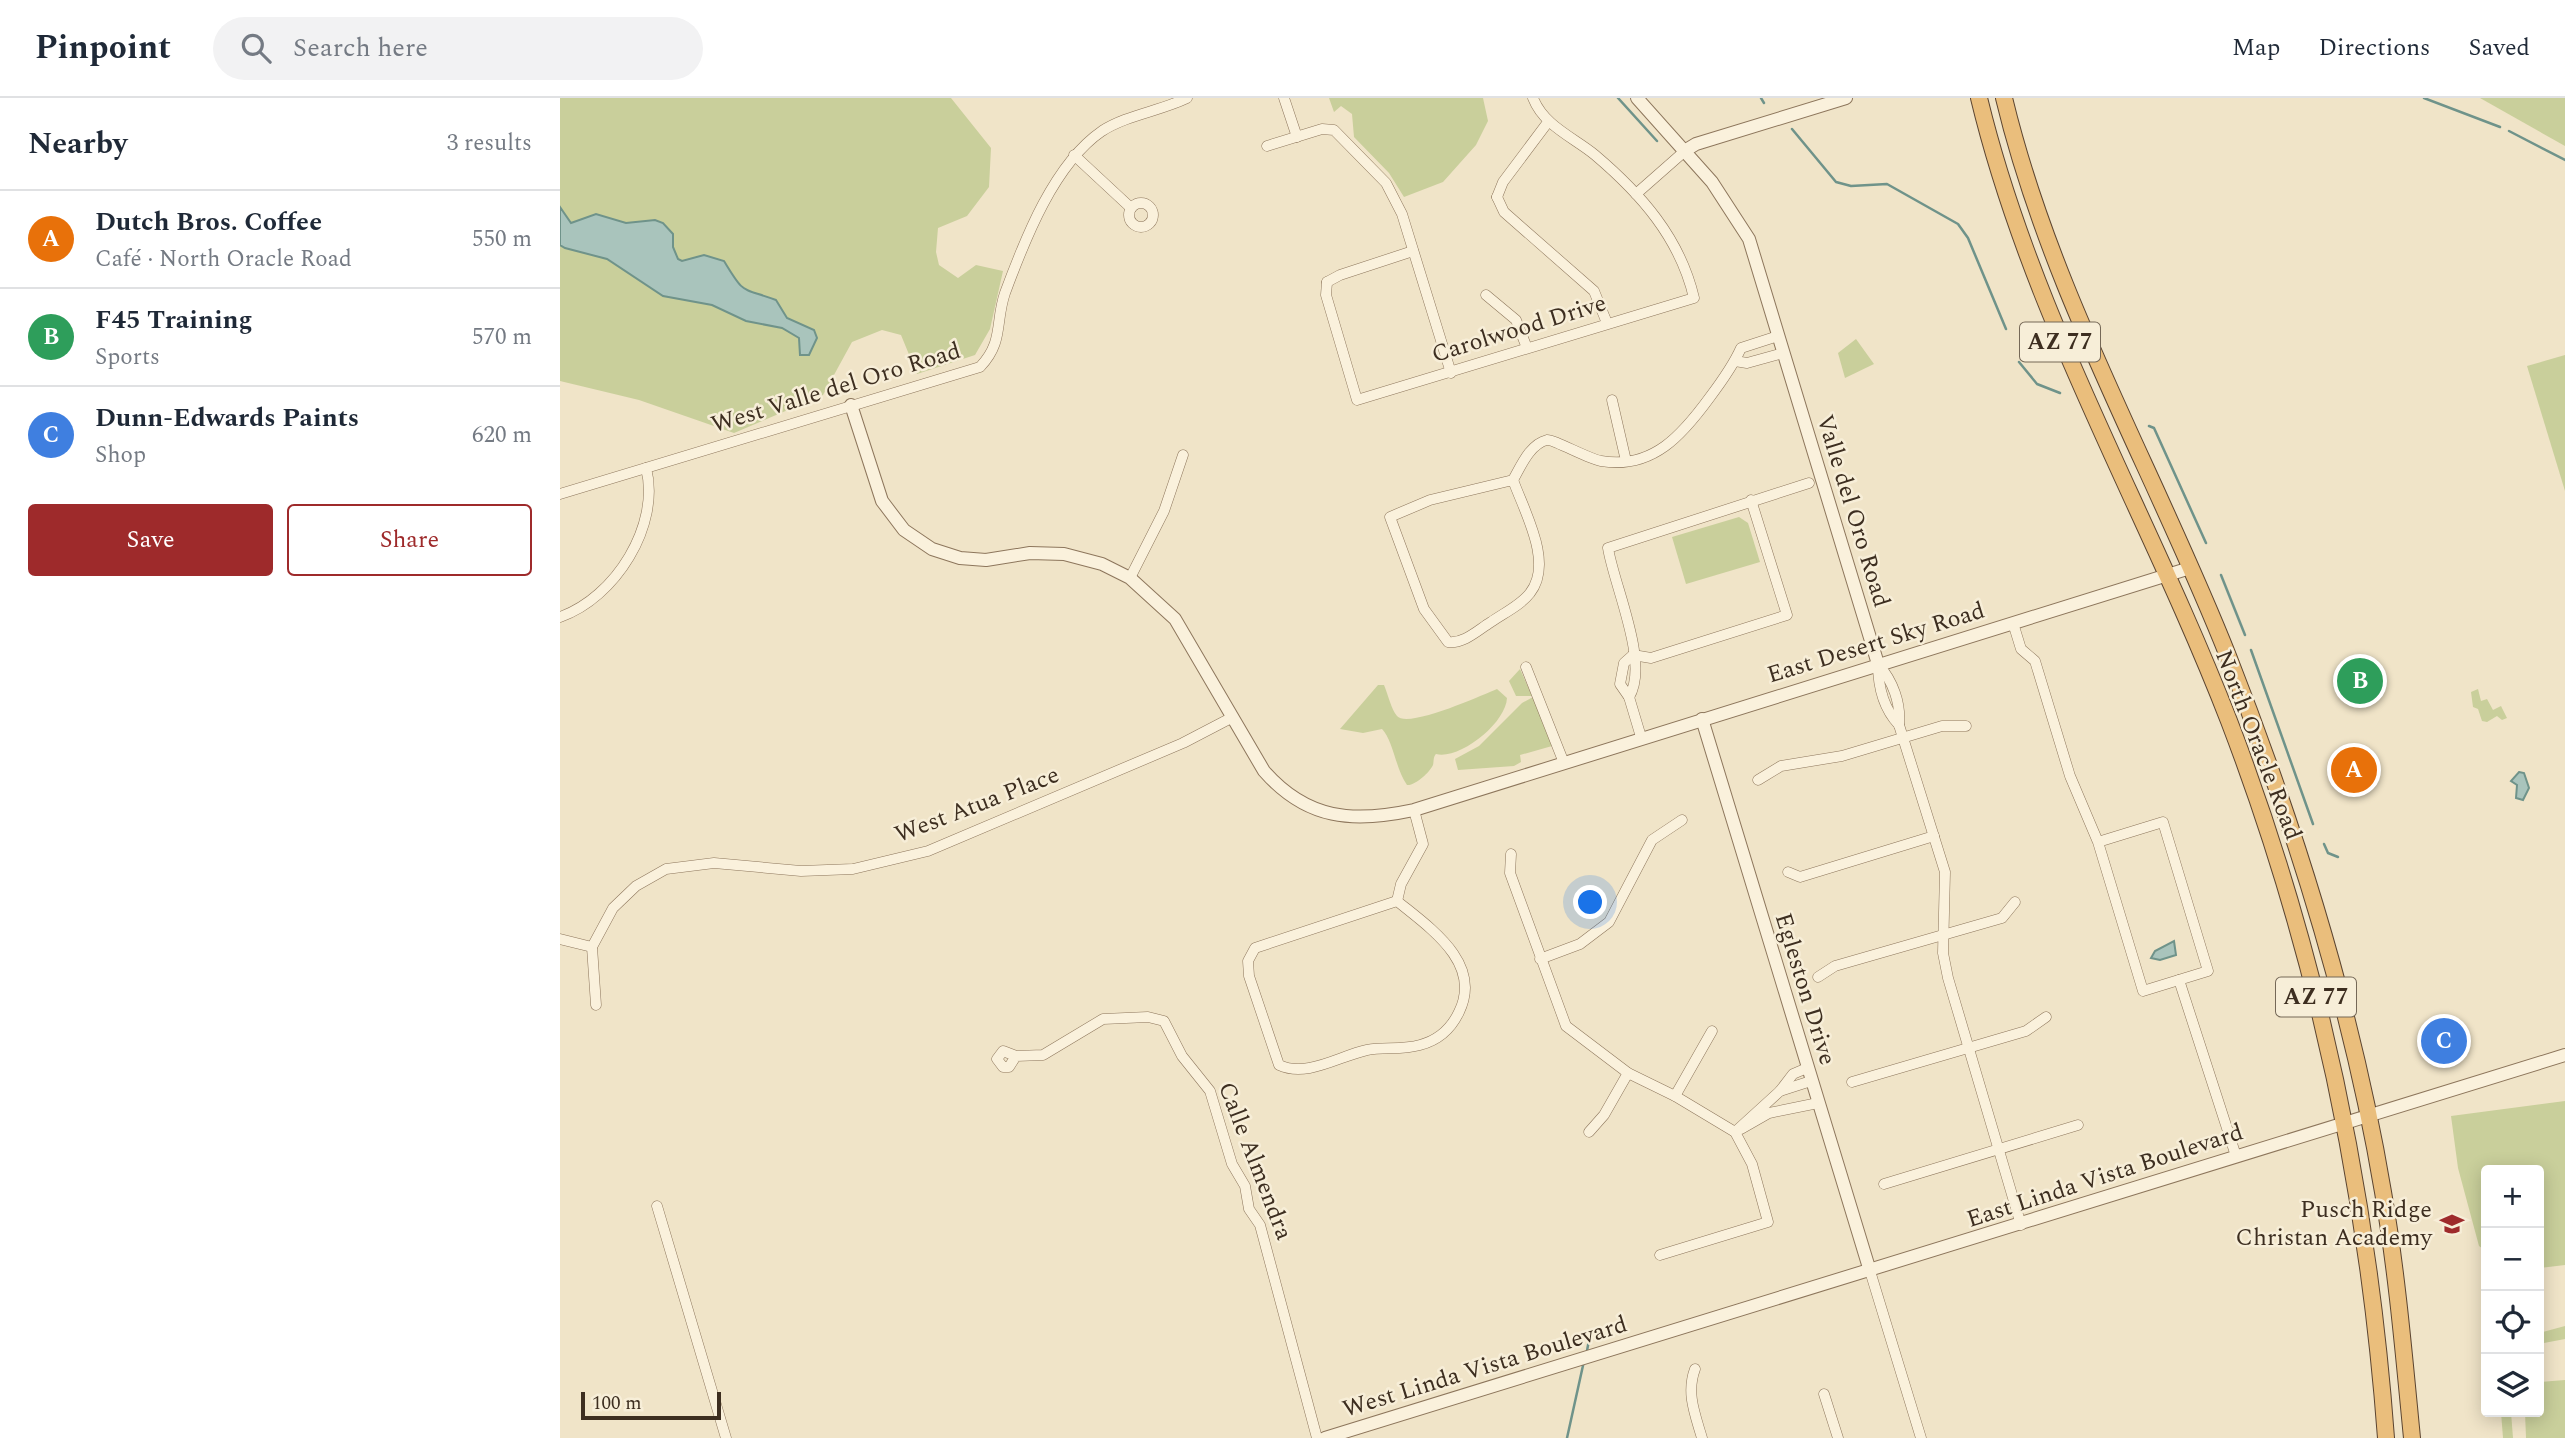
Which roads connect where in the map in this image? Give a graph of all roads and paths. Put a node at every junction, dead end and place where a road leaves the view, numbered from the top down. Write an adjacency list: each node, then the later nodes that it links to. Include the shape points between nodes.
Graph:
1 (1187, 98): 12 (street, West Valle del Oro Road, via 1104,130)
2 (1284, 98): 9 (street)
3 (1533, 98): 8 (street)
4 (1637, 98): 11 (street)
5 (1846, 98): 11 (street)
6 (1979, 98): 33 (highway, North Oracle Road / AZ 77, via 2054,327)
7 (2004, 98): 32 (highway, North Oracle Road / AZ 77, via 2015,143 2071,303)
8 (1548, 122): 13 (street, via 1594,155); 17 (street, via 1494,197 1504,212 1594,291)
9 (1297, 137): 10 (street); 15 (street, via 1332,127 1341,135 1386,183)
10 (1267, 146)
11 (1686, 150): 13 (street); 18 (street, via 1733,209 1749,239)
12 (1074, 155): 14 (street); 24 (street, West Valle del Oro Road, via 1057,176 1009,283 992,354 980,367)
13 (1636, 194): 17 (street, Carolwood Drive, via 1670,234 1688,271 1694,298)
14 (1131, 208)
15 (1413, 251): 22 (street); 22 (street, Carolwood Drive, via 1325,281 1357,400)
16 (1486, 295): 19 (street, via 1516,320)
17 (1607, 323): 19 (street, Carolwood Drive)
18 (1778, 336): 20 (street); 21 (street, via 1741,348)
19 (1527, 348): 22 (street, Carolwood Drive)
20 (1783, 353): 21 (street, via 1747,363); 38 (street, Valle del Oro Road)
21 (1735, 361): 26 (street, via 1683,434 1658,452)
22 (1451, 373)
23 (1612, 400): 26 (street)
24 (851, 405): 27 (street, West Valle del Oro Road); 34 (street, East Desert Sky Road, via 883,500 904,530 923,544 974,560 1030,553 1078,556)
25 (1183, 455): 34 (street, via 1158,523)
26 (1626, 461): 28 (street, via 1592,459 1544,440 1530,452)
27 (646, 468): 30 (street, West Valle del Oro Road); 35 (street, via 651,487 631,555 592,598)
28 (1513, 480): 28 (street, via 1430,500 1390,517 1424,609 1448,642 1463,640 1524,600 1536,583 1539,560)
29 (1808, 483): 31 (street)
30 (560, 494)
31 (1751, 500): 37 (street, via 1608,548); 37 (street, via 1787,615 1651,657)
32 (2190, 568): 33 (street, East Desert Sky Road); 52 (highway, North Oracle Road / AZ 77)
33 (2167, 576): 36 (street, East Desert Sky Road); 45 (highway, North Oracle Road / AZ 77)
34 (1130, 578): 40 (street, East Desert Sky Road, via 1175,619)
35 (560, 617)
36 (2014, 623): 38 (street, East Desert Sky Road); 51 (street, via 2021,649 2035,661 2070,776)
37 (1633, 655): 43 (street, via 1624,663 1620,684 1629,697)
38 (1878, 664): 41 (street, East Desert Sky Road); 44 (street, via 1889,677)
39 (1526, 667): 46 (street)
40 (1231, 718): 48 (street, East Desert Sky Road, via 1264,771 1282,792 1302,803 1352,819); 59 (street, West Atua Place, via 1161,753 918,854 853,869 801,871 715,863 666,869 636,886 613,908)
41 (1702, 719): 43 (street, East Desert Sky Road); 70 (street, Egleston Drive)
42 (1966, 726): 44 (street, via 1942,726)
43 (1641, 737): 46 (street, East Desert Sky Road)
44 (1903, 738): 47 (street, via 1781,766); 50 (street)
45 (2242, 759): 52 (highway, via 2255,766 2283,840); 77 (highway, North Oracle Road / AZ 77, via 2309,965)
46 (1569, 761): 48 (street, East Desert Sky Road)
47 (1758, 780)
48 (1414, 810): 55 (street, via 1423,844)
49 (1682, 820): 60 (street, via 1652,840 1609,922 1580,944)
50 (1934, 836): 54 (street, via 1800,877); 57 (street, via 1947,879)
51 (2098, 842): 62 (street, via 2143,991); 62 (street, via 2163,822 2208,971)
52 (2298, 845): 76 (highway, North Oracle Road / AZ 77, via 2333,965)
53 (1511, 854): 60 (street, via 1510,873)
54 (1788, 872)
55 (1397, 901): 55 (street, via 1255,948 1248,961 1249,976 1279,1065 1302,1070 1366,1050 1418,1046 1440,1037 1453,1024 1464,1003 1466,979 1451,947)
56 (2015, 902): 57 (street, via 2002,918)
57 (1944, 937): 61 (street, via 1835,966); 66 (street, via 1945,966)
58 (560, 939): 59 (street)
59 (592, 947): 63 (street)
60 (1540, 959): 69 (street, via 1566,1026)
61 (1818, 977)
62 (2179, 980): 82 (street)
63 (596, 1005)
64 (2046, 1017): 66 (street, via 2026,1031)
65 (1712, 1031): 73 (street)
66 (1970, 1048): 71 (street); 81 (street)
67 (2565, 1055): 76 (street, East Linda Vista Boulevard)
68 (1016, 1056): 92 (street, Calle Almendra, via 1043,1055 1103,1019 1125,1016 1164,1021 1182,1056 1210,1091 1232,1164 1260,1225)
69 (1628, 1073): 73 (street); 79 (street)
70 (1809, 1074): 72 (street); 74 (street, Egleston Drive)
71 (1852, 1082)
72 (1780, 1091): 75 (street); 80 (street)
73 (1675, 1096): 80 (street)
74 (1818, 1103): 75 (street); 87 (street, Egleston Drive)
75 (1793, 1107): 80 (street, via 1769,1113)
76 (2368, 1115): 77 (street, East Linda Vista Boulevard); 98 (highway, North Oracle Road / AZ 77, via 2384,1195)
77 (2345, 1123): 82 (street, East Linda Vista Boulevard); 97 (highway, North Oracle Road / AZ 77, via 2366,1248)
78 (2078, 1125): 81 (street)
79 (1590, 1132)
80 (1735, 1132): 86 (street, via 1752,1164 1768,1222)
81 (1999, 1150): 83 (street); 85 (street)
82 (2236, 1156): 85 (street, East Linda Vista Boulevard)
83 (1884, 1184)
84 (657, 1206): 91 (street)
85 (2021, 1225): 87 (street, East Linda Vista Boulevard)
86 (1660, 1255)
87 (1870, 1271): 88 (street, East Linda Vista Boulevard); 96 (street)
88 (1657, 1336): 93 (street, West Linda Vista Boulevard)
89 (1695, 1369): 94 (street, via 1689,1383)
90 (1824, 1394): 95 (street)
91 (726, 1438)
92 (1317, 1438)
93 (1325, 1438)
94 (1702, 1438)
95 (1838, 1438)
96 (1921, 1438)
97 (2386, 1438)
98 (2412, 1438)

